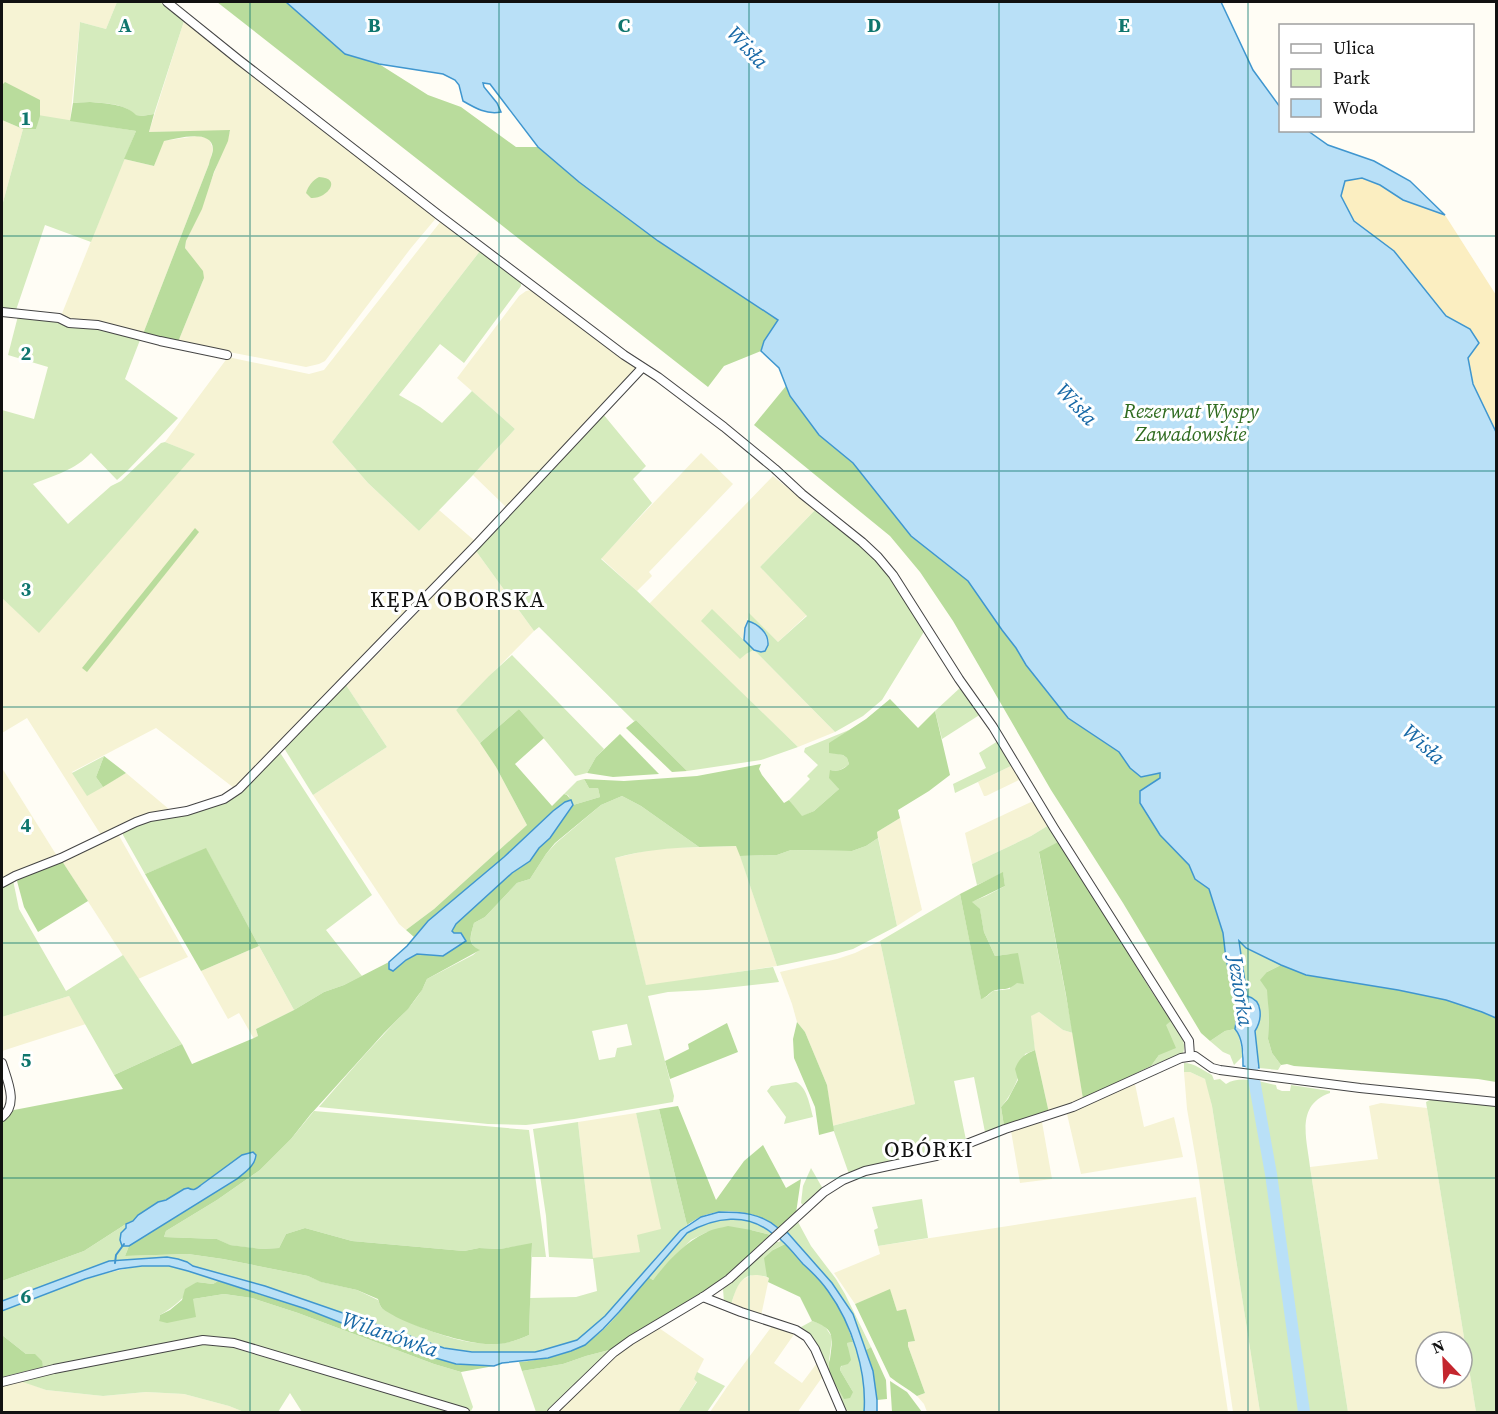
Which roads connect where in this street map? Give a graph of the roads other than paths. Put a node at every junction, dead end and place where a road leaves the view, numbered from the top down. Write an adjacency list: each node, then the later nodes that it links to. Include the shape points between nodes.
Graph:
1 (167, 2): 4 (street)
2 (2, 312): 3 (street, via 98,325)
3 (227, 356)
4 (642, 368): 5 (street, via 239,789 187,810 136,822); 6 (street, via 775,469 862,542 893,575 993,727 1188,1041)
5 (2, 883)
6 (1190, 1056): 8 (street, via 1212,1068 1232,1071); 10 (street, via 1064,1111 936,1156 843,1180)
7 (2, 1063): 9 (street, via 11,1100)
8 (1497, 1102)
9 (2, 1117)
10 (703, 1297): 13 (street, via 613,1353); 14 (street, via 807,1337)
11 (2, 1382): 12 (street, via 54,1368 203,1340 219,1341)
12 (465, 1413)
13 (552, 1413)
14 (842, 1413)

